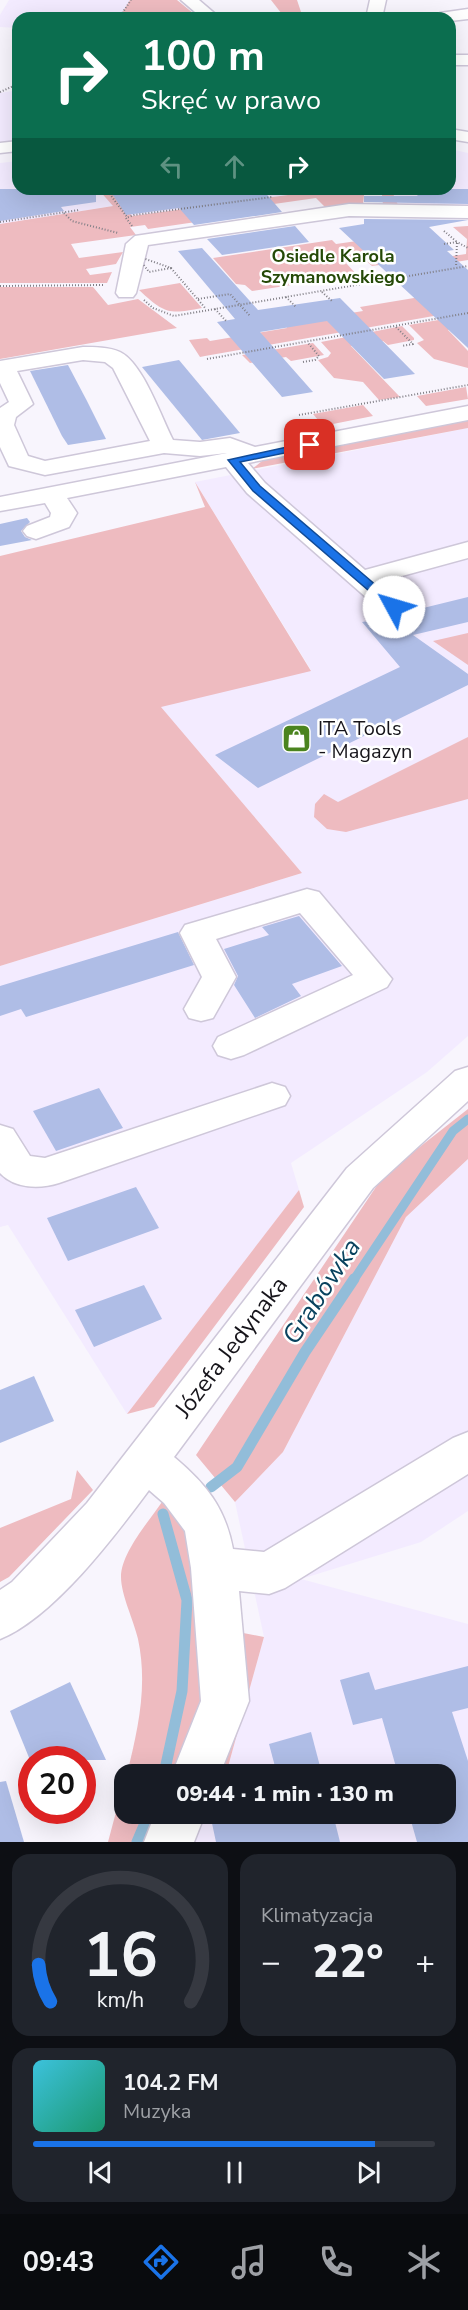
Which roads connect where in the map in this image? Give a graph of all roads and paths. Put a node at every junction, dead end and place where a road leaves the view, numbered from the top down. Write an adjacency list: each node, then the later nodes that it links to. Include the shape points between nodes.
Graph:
1 (189, 0): 2 (street)
2 (204, 12)
3 (110, 195): 9 (path)
4 (272, 197): 8 (path)
5 (79, 210): 7 (path)
6 (468, 212): 12 (street, via 350,210)
7 (64, 213): 10 (path); 12 (path, via 72,221)
8 (135, 215)
9 (127, 217)
10 (0, 222)
11 (442, 229): 13 (path)
12 (142, 240): 24 (street, via 136,244)
13 (457, 242): 14 (path); 15 (path); 17 (path)
14 (444, 244)
15 (468, 248)
16 (468, 266): 19 (path)
17 (456, 267)
18 (171, 268): 27 (path)
19 (441, 271): 20 (path); 21 (path)
20 (445, 275)
21 (408, 277): 22 (path); 25 (path)
22 (412, 280)
23 (0, 286): 24 (path)
24 (126, 289): 32 (path, via 153,308 174,316)
25 (322, 291): 26 (path); 28 (path)
26 (286, 297): 29 (path); 30 (path)
27 (198, 299): 29 (path, via 230,294); 32 (path)
28 (332, 302)
29 (239, 304): 31 (path); 34 (path)
30 (296, 307)
31 (215, 308): 32 (path); 35 (path)
32 (207, 309)
33 (468, 313): 36 (path)
34 (250, 316)
35 (226, 322)
36 (396, 327): 37 (path); 38 (path, via 413,344)
37 (308, 343): 39 (path); 40 (path, via 319,356)
38 (402, 346)
39 (207, 359)
40 (303, 362)
41 (2, 368): 45 (street, via 81,353 105,354 120,361); 45 (street, via 21,404 6,414 2,425 18,461 45,468)
42 (468, 386): 44 (path)
43 (468, 412): 46 (street)
44 (299, 415)
45 (164, 446): 46 (street, via 200,449 230,445)
46 (244, 458): 47 (street, via 98,493); 51 (street, via 256,489)
47 (52, 495): 48 (street); 49 (street, via 64,513 60,522)
48 (0, 504)
49 (36, 531)
50 (468, 550): 51 (street)
51 (360, 579): 52 (street)
52 (394, 607)
53 (201, 1009): 54 (street, via 219,976 197,933 307,900 375,980)
54 (231, 1046)
55 (468, 1080): 59 (street, Józefa Jedynaka, via 360,1178)
56 (272, 1096): 57 (street, via 46,1173 25,1173 16,1167)
57 (0, 1139)
58 (468, 1451): 60 (street, via 269,1573)
59 (146, 1460): 60 (street, via 180,1489 206,1524); 61 (street, Józefa Jedynaka, via 88,1533 28,1597)
60 (214, 1568): 62 (street, via 225,1701)
61 (0, 1617)
62 (200, 1764)
63 (176, 1824): 64 (street)
64 (169, 1842)

